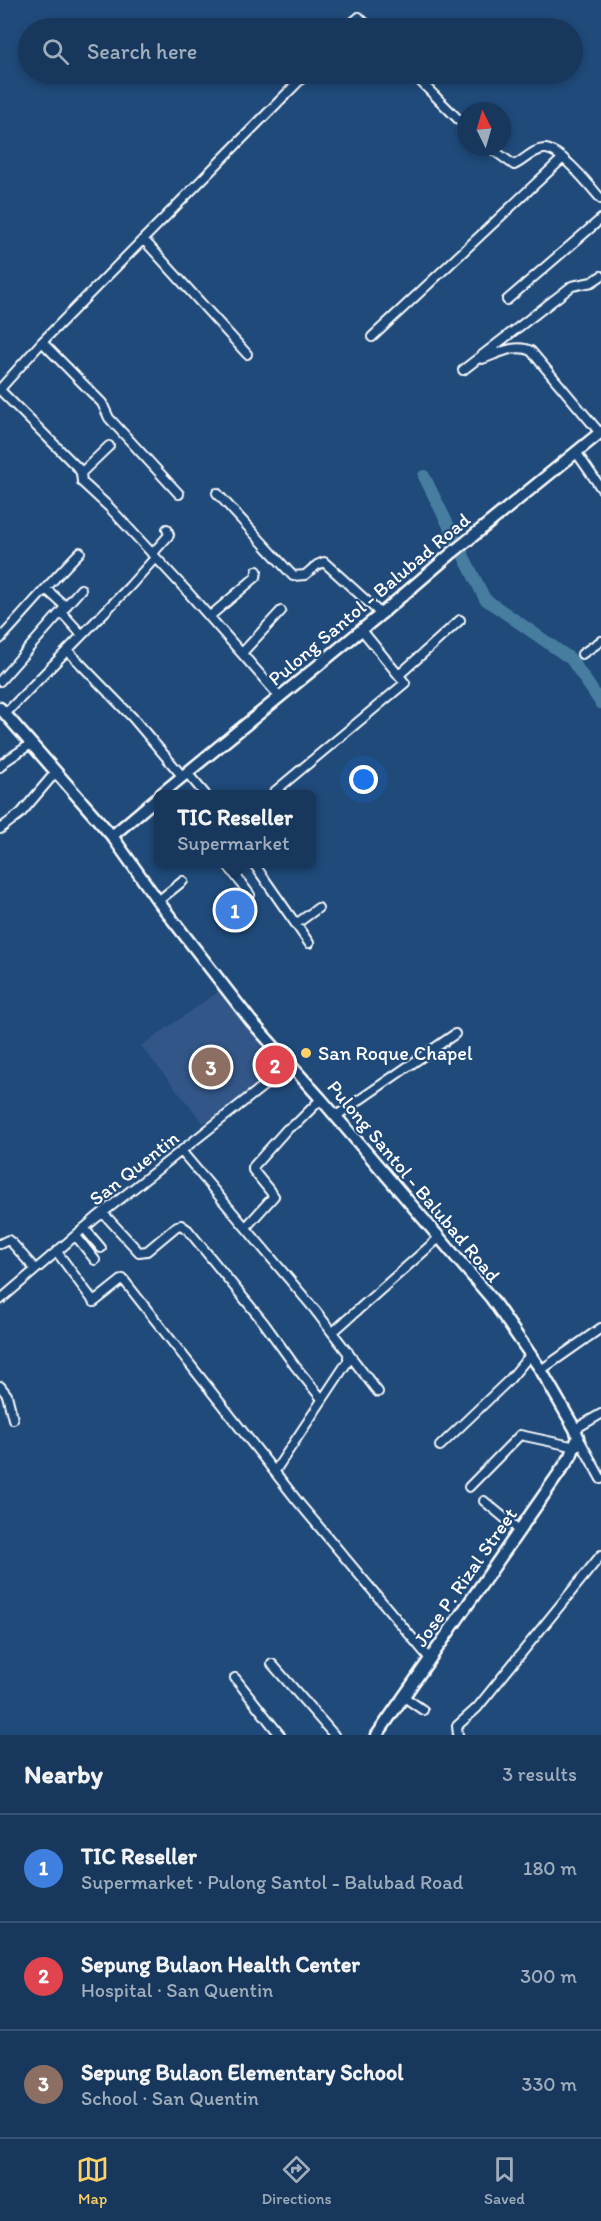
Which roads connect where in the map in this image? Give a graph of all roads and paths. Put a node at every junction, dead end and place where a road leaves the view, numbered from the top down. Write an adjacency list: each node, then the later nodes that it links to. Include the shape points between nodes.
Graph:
1 (296, 84): 8 (street)
2 (423, 84): 3 (street)
3 (457, 118)
4 (502, 156): 5 (street, via 514,165 544,148)
5 (563, 158): 6 (street); 11 (street)
6 (600, 196)
7 (601, 219): 10 (street)
8 (144, 240): 12 (street); 13 (street)
9 (601, 276): 14 (street, via 572,286)
10 (507, 300)
11 (372, 337)
12 (42, 342): 16 (street); 23 (street, via 102,403 109,418)
13 (247, 354)
14 (474, 361): 15 (street); 17 (street, via 516,347 531,351)
15 (462, 370)
16 (0, 390): 20 (street)
17 (601, 432): 19 (street, Pulong Santol - Balubad Road)
18 (110, 446): 20 (street)
19 (576, 452): 21 (street); 32 (street, Pulong Santol - Balubad Road)
20 (81, 473): 26 (street, via 82,482)
21 (601, 488)
22 (217, 493): 32 (street, via 293,576 305,576 324,562)
23 (179, 494)
24 (167, 529): 26 (street, via 170,535)
25 (80, 552): 28 (street)
26 (153, 556): 33 (street); 36 (street)
27 (257, 571): 33 (street, via 256,577)
28 (46, 589): 30 (street); 37 (street)
29 (81, 589): 30 (street)
30 (64, 610): 36 (street); 43 (street)
31 (281, 611): 40 (street)
32 (381, 614): 35 (street, Pulong Santol - Balubad Road)
33 (210, 616): 40 (street)
34 (460, 620): 42 (street)
35 (361, 630): 42 (street); 44 (street, Pulong Santol - Balubad Road)
36 (82, 635): 39 (street)
37 (0, 639)
38 (601, 641): 41 (street)
39 (68, 651): 45 (street); 49 (street)
40 (242, 653): 44 (street)
41 (582, 654)
42 (399, 675): 52 (street, via 405,683)
43 (0, 681)
44 (280, 697): 49 (street, Pulong Santol - Balubad Road)
45 (3, 711): 46 (street)
46 (31, 744): 47 (street); 48 (street)
47 (0, 767)
48 (55, 773): 54 (street, via 21,813); 55 (street)
49 (185, 775): 50 (street, Pulong Santol - Balubad Road); 51 (street)
50 (168, 790)
51 (200, 790)
52 (276, 790)
53 (154, 801): 55 (street, Pulong Santol - Balubad Road)
54 (0, 829)
55 (112, 836): 60 (street, Pulong Santol - Balubad Road)
56 (230, 868): 59 (street)
57 (257, 868): 62 (street)
58 (183, 881): 60 (street)
59 (250, 896)
60 (159, 901): 65 (street, Pulong Santol - Balubad Road)
61 (318, 908): 62 (street)
62 (296, 924): 63 (street)
63 (309, 943)
64 (455, 1034): 67 (street)
65 (290, 1065): 66 (street, Pulong Santol - Balubad Road); 68 (street, San Quentin)
66 (321, 1099): 67 (street, Pulong Santol - Balubad Road); 70 (street, via 253,1167 274,1196)
67 (336, 1116): 73 (street, Pulong Santol - Balubad Road)
68 (182, 1152): 69 (street, San Quentin); 70 (street)
69 (103, 1213): 71 (street, San Quentin); 87 (street, via 139,1252 147,1251 177,1226 184,1227)
70 (247, 1227): 81 (street)
71 (84, 1228): 72 (street, San Quentin); 75 (street)
72 (76, 1236): 76 (street, San Quentin); 77 (street)
73 (440, 1237): 81 (street); 83 (street, Pulong Santol - Balubad Road)
74 (0, 1244): 78 (street, via 8,1240)
75 (101, 1248)
76 (57, 1252): 78 (street, San Quentin); 92 (street, via 94,1302 123,1279)
77 (95, 1260)
78 (35, 1269): 79 (street, San Quentin)
79 (0, 1300)
80 (600, 1331): 84 (street)
81 (333, 1332): 82 (street)
82 (348, 1352): 86 (street); 87 (street, via 348,1361)
83 (531, 1354): 84 (street, Pulong Santol - Balubad Road); 91 (street)
84 (541, 1370): 90 (street, Pulong Santol - Balubad Road)
85 (0, 1386): 89 (street, via 7,1395)
86 (378, 1392)
87 (322, 1399): 92 (street)
88 (601, 1414): 90 (street)
89 (13, 1419)
90 (576, 1438): 93 (street); 94 (street, via 520,1435); 96 (street, Jose P. Rizal Street)
91 (440, 1446)
92 (275, 1471): 98 (street)
93 (601, 1479)
94 (470, 1487)
95 (484, 1501): 96 (street)
96 (519, 1530): 98 (street, Jose P. Rizal Street)
97 (601, 1555): 106 (street, via 477,1707 457,1726)
98 (430, 1659): 101 (street, Jose P. Rizal Street)
99 (272, 1664): 104 (street)
100 (235, 1678): 103 (street)
101 (404, 1697): 102 (street); 105 (street, Jose P. Rizal Street)
102 (423, 1710)
103 (280, 1735)
104 (334, 1735)
105 (377, 1735)
106 (458, 1735)

